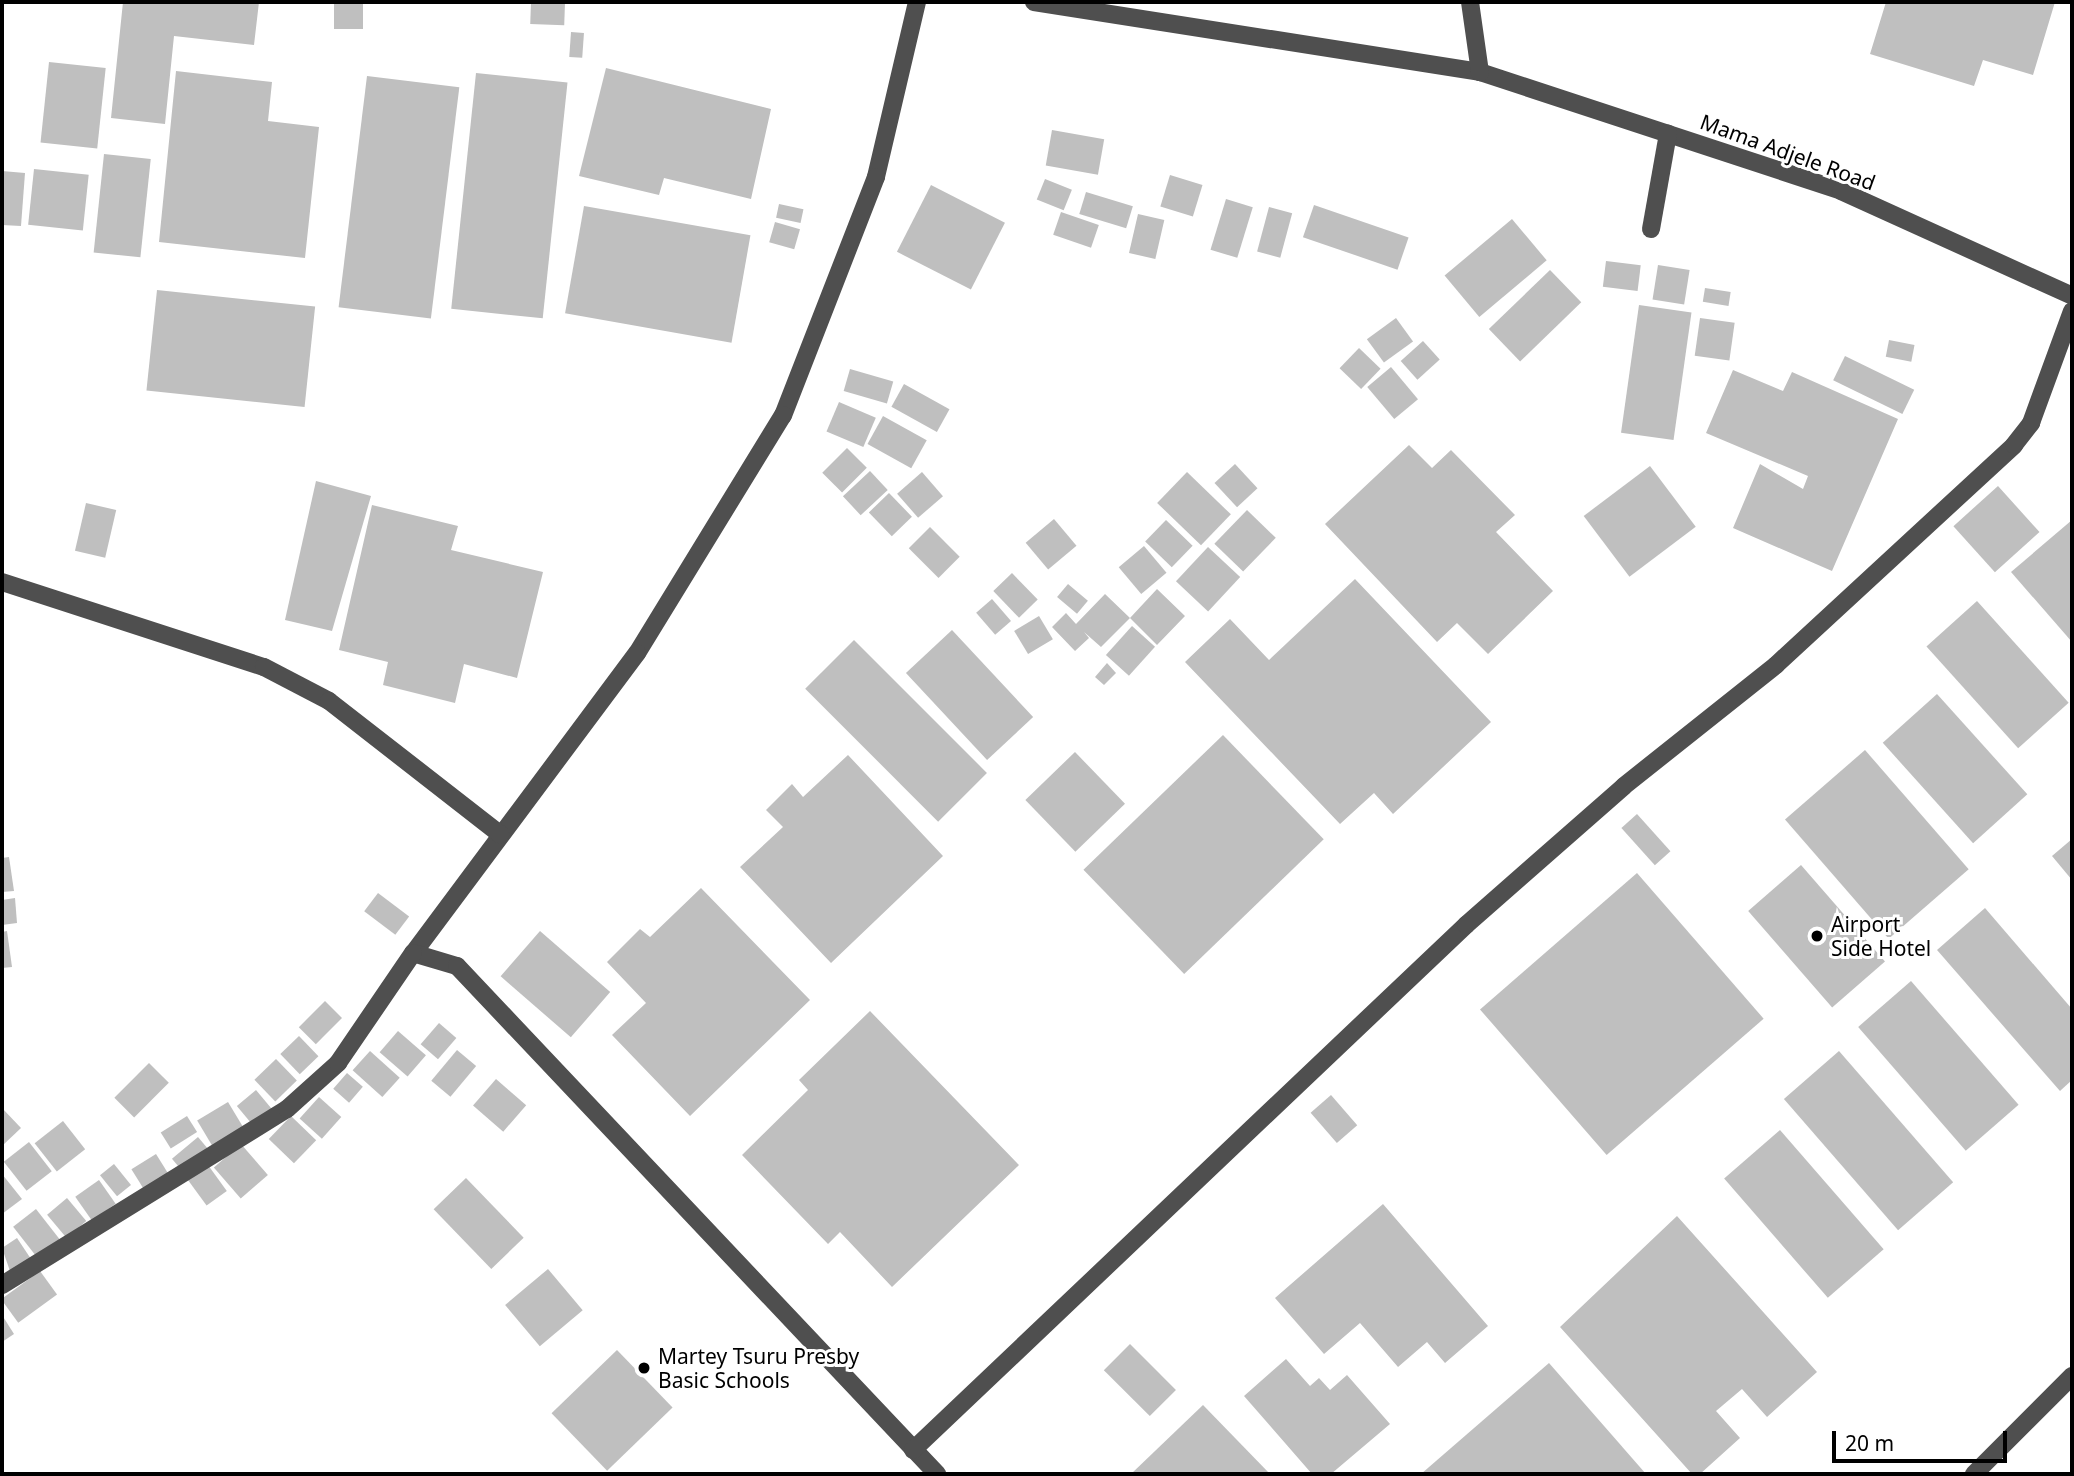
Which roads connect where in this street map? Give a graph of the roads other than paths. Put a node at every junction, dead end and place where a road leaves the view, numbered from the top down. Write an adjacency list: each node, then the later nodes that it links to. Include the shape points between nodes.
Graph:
1 (917, 2): 10 (street, via 876,177 783,415 637,653)
2 (1034, 2): 4 (street, Mama Adjele Road)
3 (1470, 2): 4 (street)
4 (1480, 72): 5 (street, Mama Adjele Road)
5 (1668, 134): 6 (street); 7 (street, Mama Adjele Road, via 1840,191)
6 (1651, 229)
7 (2072, 296)
8 (2072, 311): 14 (street, via 2031,423 2014,444 1776,665 1624,786 1466,925)
9 (2, 582): 10 (street, via 264,667 329,701)
10 (500, 834): 11 (street)
11 (413, 953): 12 (street, via 338,1063 287,1109); 14 (street, via 457,966)
12 (2, 1285)
13 (2072, 1376): 16 (street)
14 (913, 1450): 15 (street)
15 (937, 1474)
16 (1974, 1474)

